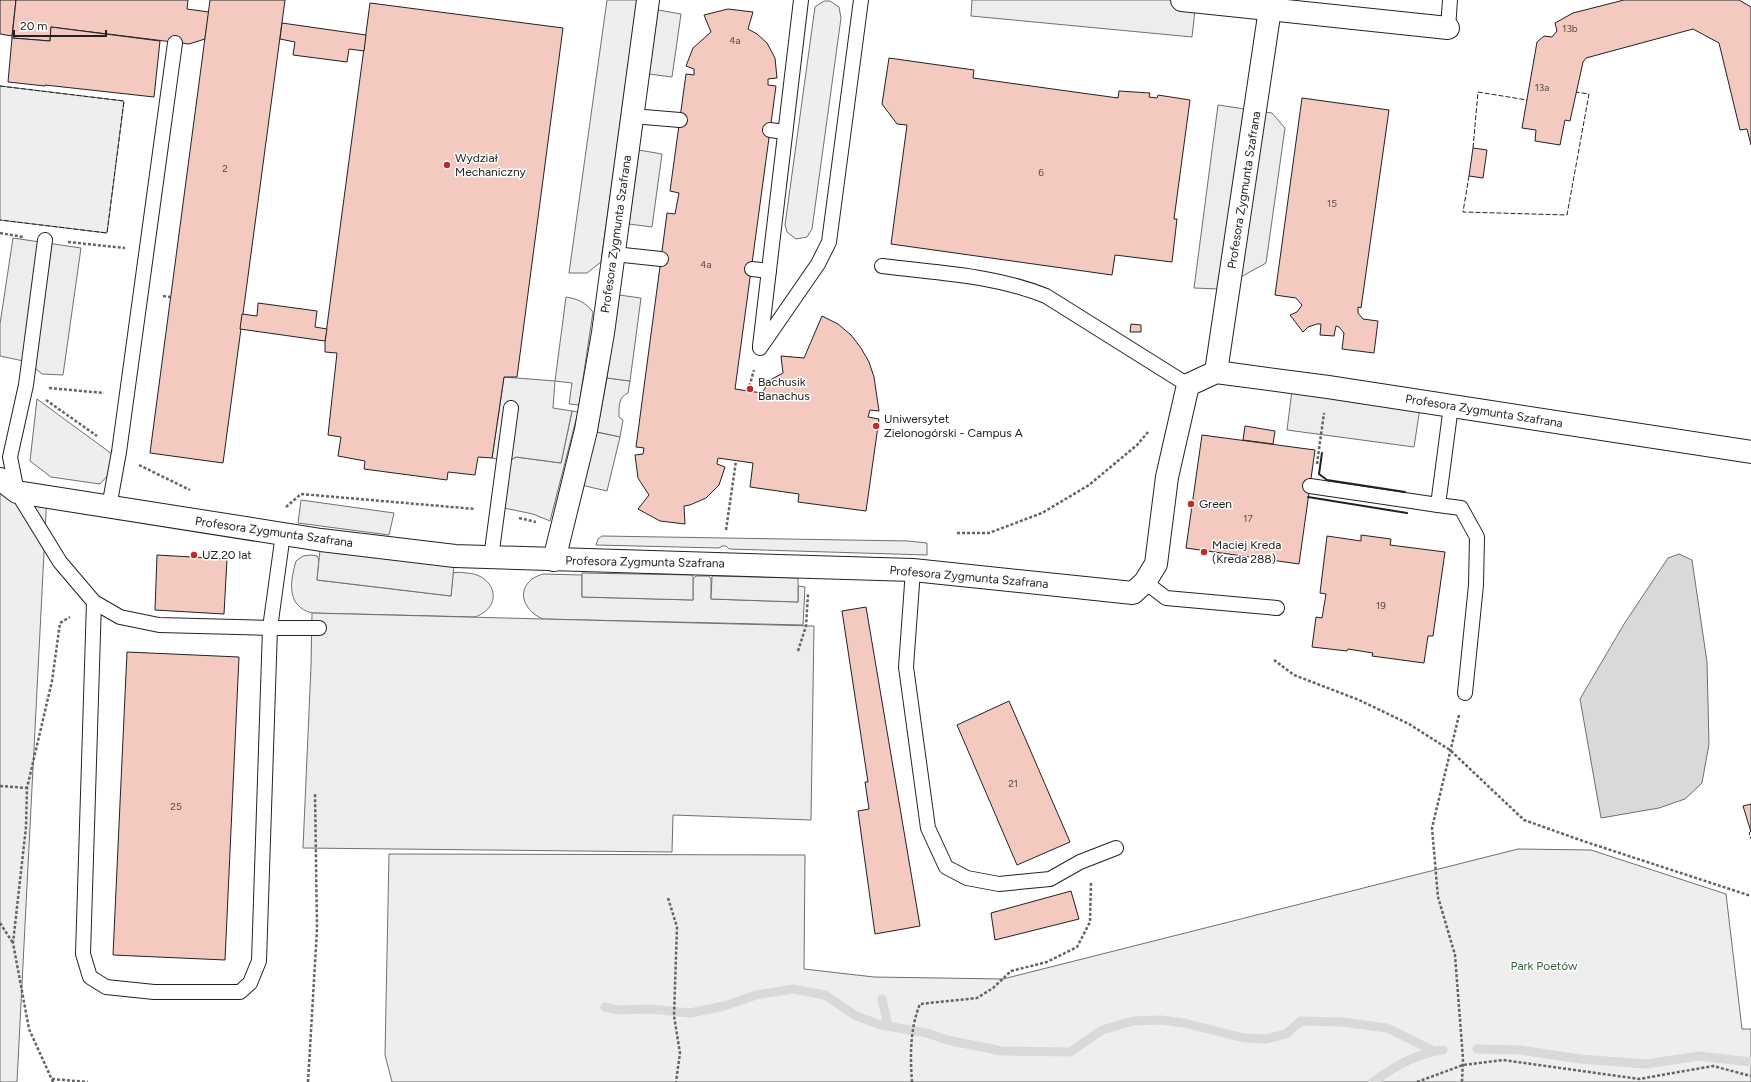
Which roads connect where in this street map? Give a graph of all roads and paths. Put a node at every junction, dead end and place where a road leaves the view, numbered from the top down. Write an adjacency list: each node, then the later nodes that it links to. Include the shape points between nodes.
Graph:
1 (648, 0): 9 (street, Profesora Zygmunta Szafrana)
2 (801, 0): 12 (lane)
3 (862, 0): 20 (lane, via 829,242 818,264 760,348)
4 (1182, 0): 6 (street)
5 (1450, 0): 7 (lane)
6 (1270, 9): 7 (street); 21 (street, Profesora Zygmunta Szafrana)
7 (1448, 28)
8 (175, 43): 15 (lane)
9 (632, 116): 10 (lane); 16 (street, Profesora Zygmunta Szafrana)
10 (680, 120)
11 (770, 130): 12 (lane)
12 (785, 132): 20 (lane)
13 (0, 233): 14 (path)
14 (46, 240): 15 (path); 22 (lane)
15 (146, 250): 25 (lane)
16 (614, 254): 17 (lane); 46 (street, Profesora Zygmunta Szafrana, via 586,430)
17 (661, 259)
18 (882, 266): 23 (lane, via 1023,286 1046,296)
19 (752, 269): 20 (lane)
20 (769, 271)
21 (1216, 372): 23 (street); 24 (street, Profesora Zygmunta Szafrana)
22 (26, 385): 25 (path); 29 (path); 36 (lane, via 10,458)
23 (1188, 385): 48 (street, Profesora Zygmunta Szafrana, via 1167,478 1156,564)
24 (1328, 387): 26 (street, Profesora Zygmunta Szafrana); 31 (path)
25 (126, 396): 29 (lane)
26 (1451, 406): 30 (street, Profesora Zygmunta Szafrana); 37 (lane)
27 (511, 408): 40 (lane)
28 (1150, 430): 43 (path, via 1137,445 1089,485 1042,513 990,533)
29 (119, 452): 35 (path, via 144,468); 38 (lane)
30 (1751, 452)
31 (1319, 454)
32 (736, 461): 42 (path)
33 (0, 479): 36 (street, Profesora Zygmunta Szafrana)
34 (1310, 486): 37 (lane)
35 (191, 490)
36 (17, 492): 38 (street, Profesora Zygmunta Szafrana); 50 (lane, via 60,562)
37 (1438, 505): 56 (lane, via 1461,508 1477,537 1476,585)
38 (110, 508): 44 (street, Profesora Zygmunta Szafrana)
39 (284, 509): 40 (path, via 301,494)
40 (496, 511): 41 (path); 45 (lane)
41 (542, 524)
42 (726, 530)
43 (957, 533)
44 (283, 534): 45 (street, Profesora Zygmunta Szafrana, via 408,551); 52 (lane)
45 (491, 558): 46 (street, Profesora Zygmunta Szafrana)
46 (554, 560): 47 (street, Profesora Zygmunta Szafrana)
47 (913, 570): 48 (street, Profesora Zygmunta Szafrana, via 1133,594); 62 (lane, via 906,667 928,828 946,868 967,878 999,884 1050,879)
48 (1144, 582): 51 (lane, via 1166,598)
49 (808, 599): 54 (path, via 806,626)
50 (94, 602): 52 (lane, via 120,618 158,625); 52 (lane, via 83,954 90,977 106,987 154,992 240,992 250,983 259,961); 59 (path, via 60,623 52,681)
51 (1277, 608)
52 (270, 628): 53 (lane)
53 (318, 628)
54 (798, 651)
55 (1274, 660): 57 (path, via 1294,675 1402,720)
56 (1465, 693): 57 (path)
57 (1450, 750): 63 (path, via 1524,820); 67 (path, via 1432,828 1438,897 1454,956)
58 (0, 786): 59 (path)
59 (27, 788): 66 (path, via 26,827)
60 (315, 793): 71 (path, via 317,929)
61 (1116, 848): 62 (lane)
62 (1092, 858): 73 (path, via 1090,922 1076,947 1047,962 1010,971 993,988 978,998 920,1004 914,1018)
63 (1751, 896)
64 (668, 898): 72 (path, via 677,927 674,1016 680,1053)
65 (0, 923): 66 (path)
66 (13, 943): 69 (path, via 28,1029)
67 (1464, 1065): 68 (path, via 1503,1060 1639,1079 1713,1066); 74 (path); 75 (path)
68 (1751, 1076)
69 (53, 1080): 70 (path)
70 (88, 1082)
71 (308, 1082)
72 (676, 1082)
73 (912, 1082)
74 (1417, 1082)
75 (1462, 1082)

